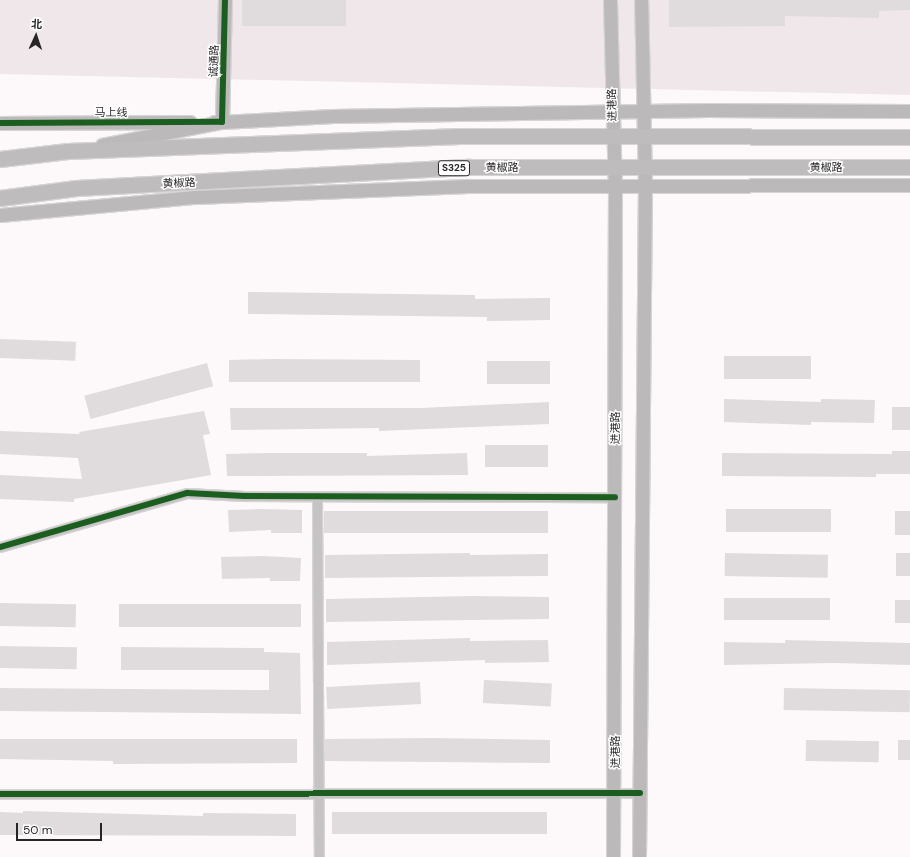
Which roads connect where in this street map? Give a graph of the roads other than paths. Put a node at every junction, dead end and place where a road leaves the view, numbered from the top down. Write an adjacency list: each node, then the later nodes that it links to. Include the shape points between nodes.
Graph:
1 (225, 0): 8 (main road, 诚通路)
2 (610, 0): 6 (main road, 进港路)
3 (641, 0): 4 (main road)
4 (643, 111): 5 (main road); 6 (main road); 9 (main road)
5 (910, 111)
6 (612, 112): 8 (main road, via 333,116); 10 (main road, 进港路)
7 (0, 122): 8 (main road, 马上线)
8 (222, 122): 12 (main road)
9 (643, 135): 10 (main road); 11 (main road); 15 (main road)
10 (612, 136): 12 (main road, via 460,136); 14 (main road, 进港路)
11 (910, 136)
12 (68, 151): 13 (main road)
13 (0, 159)
14 (614, 167): 15 (main road, 黄椒路 / S325); 19 (main road, 进港路); 20 (main road, 黄椒路 / S325, via 461,167 76,188)
15 (645, 167): 16 (main road, 黄椒路 / S325); 17 (main road)
16 (910, 167)
17 (645, 185): 18 (main road); 19 (main road); 25 (main road)
18 (910, 185)
19 (615, 186): 21 (main road, via 468,186 195,197); 23 (main road, 进港路)
20 (0, 198)
21 (0, 215)
22 (317, 496): 23 (street); 24 (street, via 187,493); 27 (street)
23 (615, 497): 28 (main road, 进港路)
24 (0, 547)
25 (640, 793): 28 (street); 31 (main road)
26 (0, 794): 27 (street)
27 (319, 794): 28 (street); 29 (street)
28 (615, 794): 30 (main road, 进港路)
29 (319, 857)
30 (614, 857)
31 (639, 857)

